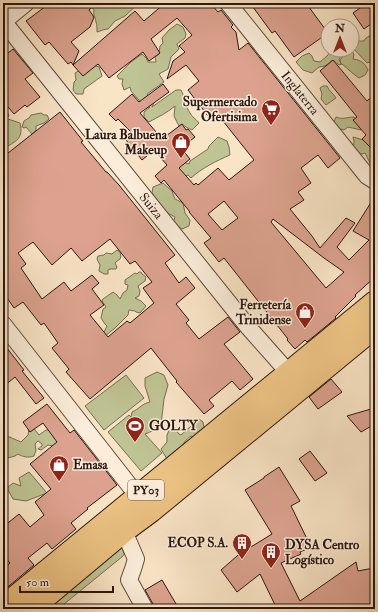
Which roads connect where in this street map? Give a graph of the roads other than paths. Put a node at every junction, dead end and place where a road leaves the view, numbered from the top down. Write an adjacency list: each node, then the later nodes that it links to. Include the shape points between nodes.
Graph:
1 (26, 3): 3 (street)
2 (228, 3): 4 (street, Inglaterra, via 367,176)
3 (3, 22): 8 (street, Suiza, via 249,328)
4 (375, 181)
5 (375, 302): 8 (highway, PY03)
6 (3, 324): 9 (street)
7 (375, 327): 8 (highway, PY03)
8 (295, 380): 9 (highway, PY03)
9 (144, 504): 10 (highway, PY03); 11 (highway, PY03)
10 (124, 531): 12 (highway, PY03); 13 (street, via 136,559 129,580)
11 (3, 607)
12 (31, 609)
13 (145, 609)

